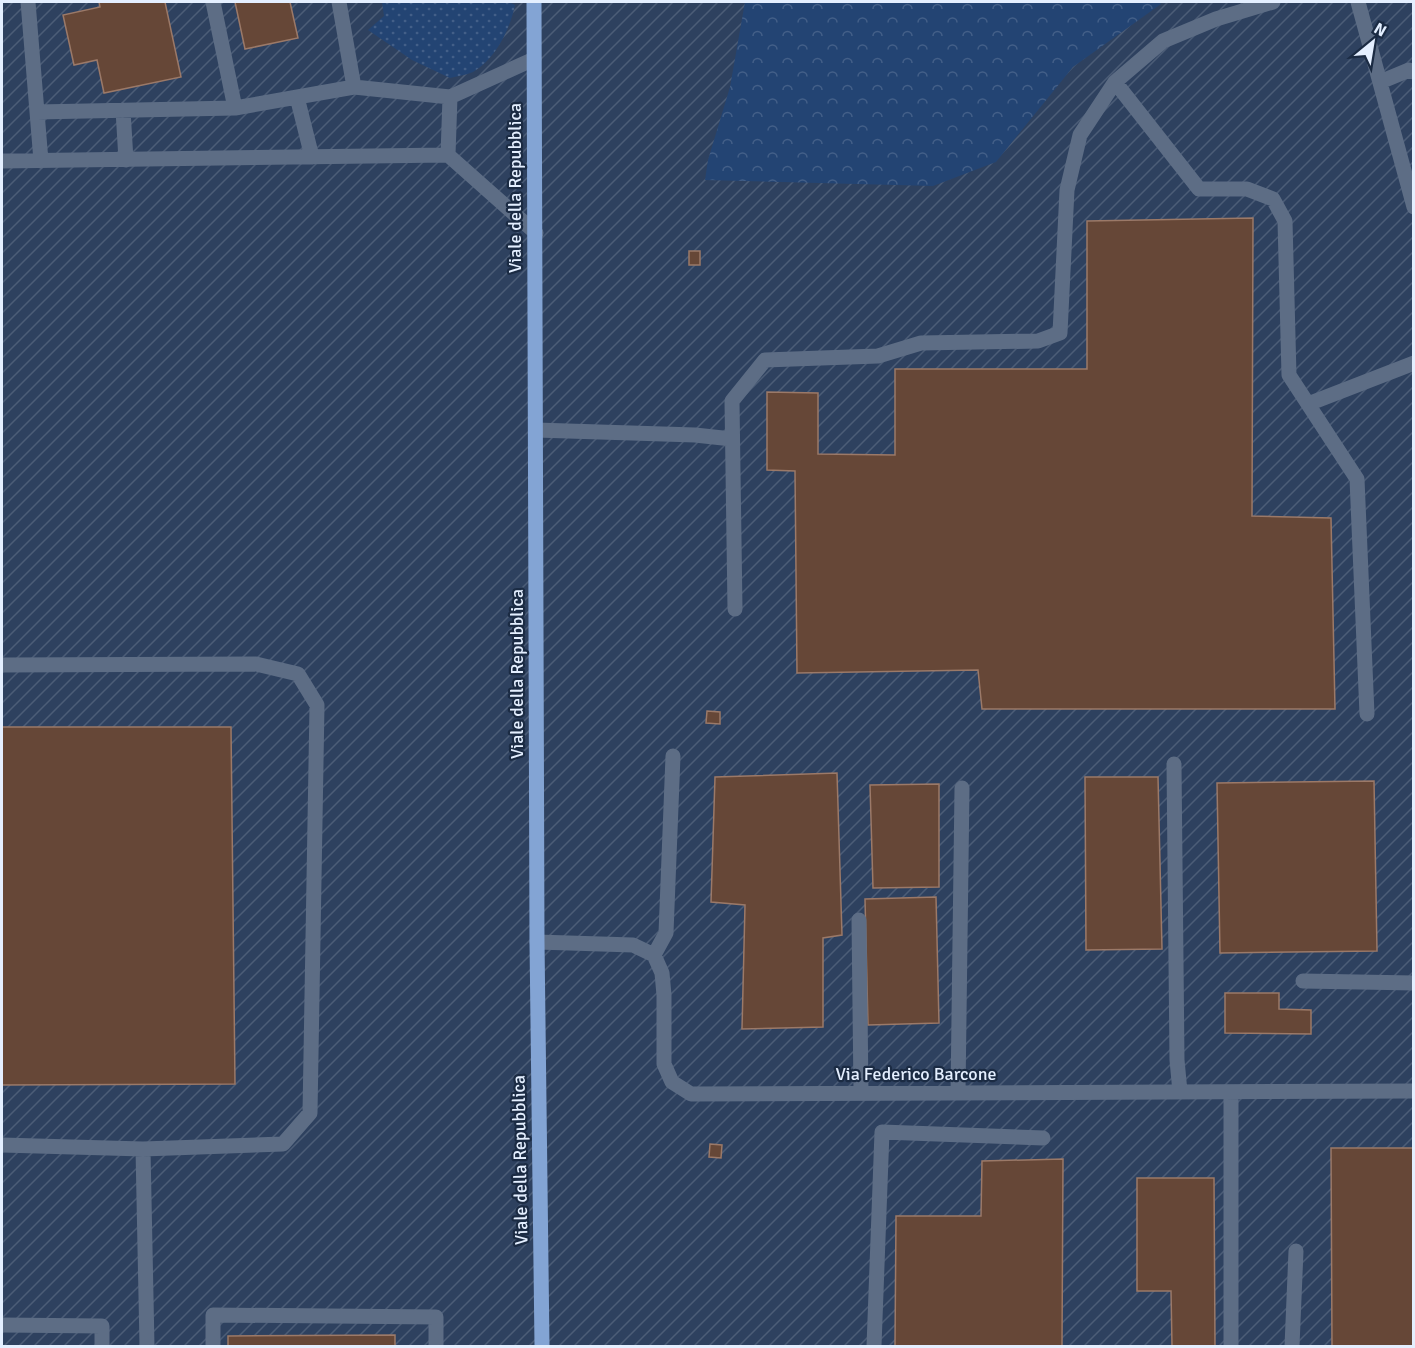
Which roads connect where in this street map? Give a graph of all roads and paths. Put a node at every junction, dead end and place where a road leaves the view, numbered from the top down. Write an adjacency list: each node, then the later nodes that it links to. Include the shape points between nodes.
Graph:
1 (28, 2): 16 (street)
2 (213, 2): 14 (street)
3 (339, 2): 11 (street)
4 (534, 2): 7 (main road, Viale della Repubblica)
5 (1273, 2): 9 (street, via 1216,19 1163,41)
6 (1358, 2): 10 (street)
7 (534, 59): 13 (street); 23 (main road, Viale della Repubblica)
8 (1413, 72): 10 (street, via 1409,70)
9 (1115, 82): 25 (street, via 1199,189 1247,189 1273,199 1285,221 1289,375); 27 (street, via 1080,135 1067,190 1060,333 1038,341 921,343 878,356 765,360 732,401)
10 (1380, 82): 22 (street)
11 (354, 87): 12 (street); 13 (street)
12 (297, 97): 14 (street); 18 (street)
13 (450, 97): 17 (street)
14 (235, 108): 15 (street)
15 (123, 110): 16 (street); 19 (street)
16 (37, 112): 21 (street)
17 (447, 155): 18 (street); 23 (street)
18 (312, 157): 19 (street)
19 (126, 160): 21 (street)
20 (2, 161): 21 (street)
21 (41, 161)
22 (1413, 207)
23 (536, 233): 26 (main road, Viale della Repubblica)
24 (1413, 363): 25 (street)
25 (1308, 404): 30 (street, via 1357,479)
26 (536, 430): 27 (street); 35 (main road, Viale della Repubblica)
27 (732, 439): 28 (street)
28 (735, 609)
29 (2, 665): 46 (street, via 256,664 298,674 317,705 310,1113 283,1144)
30 (1367, 714)
31 (673, 756): 36 (street, via 666,933)
32 (1174, 764): 40 (street)
33 (962, 788): 43 (street)
34 (859, 920): 42 (street)
35 (537, 942): 36 (street, via 633,945); 53 (main road, Viale della Repubblica)
36 (654, 955): 42 (street, Via Federico Barcone, via 662,973 664,1064 672,1082 691,1094)
37 (1303, 981): 38 (street)
38 (1413, 983)
39 (1413, 1091): 41 (street, Via Federico Barcone)
40 (1180, 1092): 41 (street, Via Federico Barcone); 43 (street, Via Federico Barcone)
41 (1231, 1092): 55 (street)
42 (861, 1093): 43 (street, Via Federico Barcone)
43 (958, 1093)
44 (1043, 1138): 54 (street, via 882,1132)
45 (2, 1145): 46 (street)
46 (143, 1149): 50 (street)
47 (1296, 1251): 56 (street)
48 (2, 1325): 49 (street, via 102,1326)
49 (102, 1347)
50 (147, 1347)
51 (213, 1347): 52 (street, via 213,1315 436,1317)
52 (436, 1347)
53 (542, 1347)
54 (874, 1347)
55 (1231, 1347)
56 (1292, 1347)

